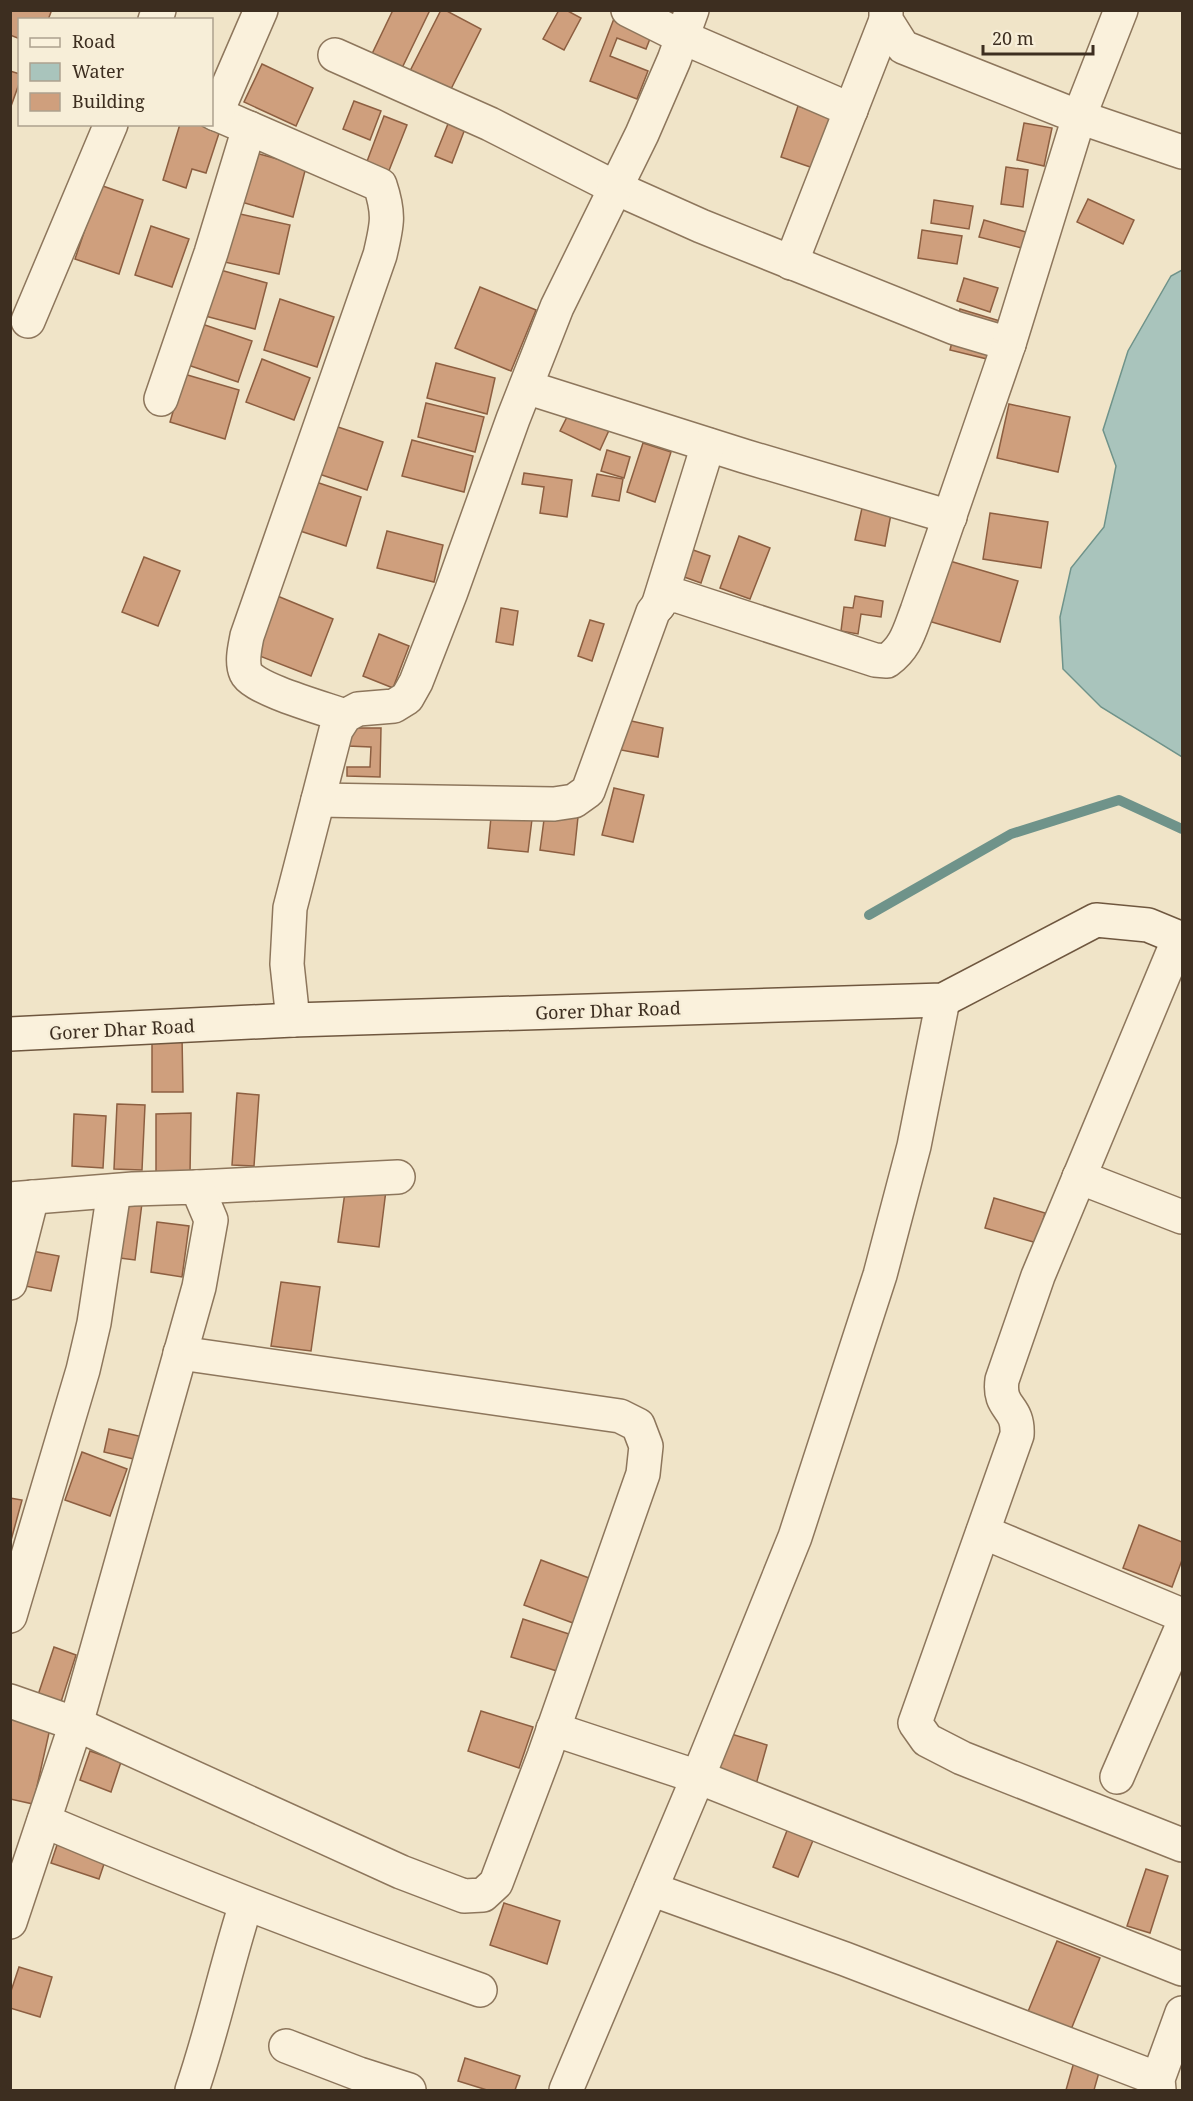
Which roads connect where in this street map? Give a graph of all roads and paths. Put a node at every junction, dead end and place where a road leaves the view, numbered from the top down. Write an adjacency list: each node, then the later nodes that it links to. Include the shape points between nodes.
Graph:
1 (261, 10): 8 (street)
2 (628, 10): 5 (street)
3 (1121, 10): 9 (street)
4 (886, 15): 7 (street); 9 (street, via 903,47)
5 (687, 24): 7 (street); 13 (street)
6 (335, 55): 13 (street, via 490,124)
7 (851, 110): 14 (street)
8 (214, 113): 11 (street)
9 (1079, 117): 12 (street); 16 (street)
10 (110, 126): 15 (street)
11 (249, 128): 18 (street); 22 (street, via 380,185 386,205 387,222 380,255 247,636 243,658 246,674 259,686)
12 (1182, 152)
13 (616, 188): 14 (street); 17 (street, via 557,307)
14 (791, 262): 16 (street, via 955,328)
15 (28, 321)
16 (1009, 344): 20 (street)
17 (526, 387): 19 (street); 22 (street, via 416,682 407,698 394,706 358,709)
18 (161, 399)
19 (708, 445): 20 (street); 21 (street)
20 (950, 517): 21 (street, via 907,640 887,661 675,595 664,598)
21 (658, 606): 23 (street, via 588,791 574,801 554,804)
22 (345, 716): 23 (street, via 336,730)
23 (318, 800): 26 (street, via 290,908 287,964)
24 (1181, 938): 25 (street, Gorer Dhar Road, via 1148,925 1096,920); 28 (street)
25 (943, 1000): 26 (street, Gorer Dhar Road); 43 (street, via 914,1146 880,1275 795,1537)
26 (293, 1020): 27 (street, Gorer Dhar Road)
27 (10, 1035)
28 (1079, 1176): 33 (street); 36 (street, via 1038,1276 1002,1380 1000,1393 1015,1414 1017,1435)
29 (398, 1177): 30 (street)
30 (197, 1187): 31 (street); 35 (street, via 211,1220 199,1287)
31 (114, 1191): 32 (street); 38 (street, via 83,1370)
32 (21, 1198): 34 (street)
33 (1182, 1217)
34 (10, 1283)
35 (180, 1353): 41 (street); 42 (street, via 620,1416 638,1425 646,1446 643,1474)
36 (983, 1532): 37 (street); 46 (street, via 915,1723 927,1740 962,1758)
37 (1182, 1615)
38 (10, 1616)
39 (1182, 1627): 44 (street)
40 (10, 1701): 41 (street)
41 (76, 1724): 42 (street, via 401,1872 464,1896 483,1895 496,1883); 45 (street)
42 (553, 1729): 43 (street)
43 (698, 1777): 47 (street); 50 (street)
44 (1117, 1777)
45 (44, 1821): 48 (street); 49 (street)
46 (1182, 1845)
47 (651, 1888): 55 (street, via 845,1959); 58 (street)
48 (246, 1904): 51 (street); 56 (street)
49 (10, 1922)
50 (1182, 1969)
51 (480, 1990)
52 (1182, 2013): 55 (street)
53 (286, 2046): 54 (street)
54 (366, 2084): 57 (street)
55 (1159, 2085)
56 (192, 2091)
57 (409, 2091)
58 (566, 2091)

